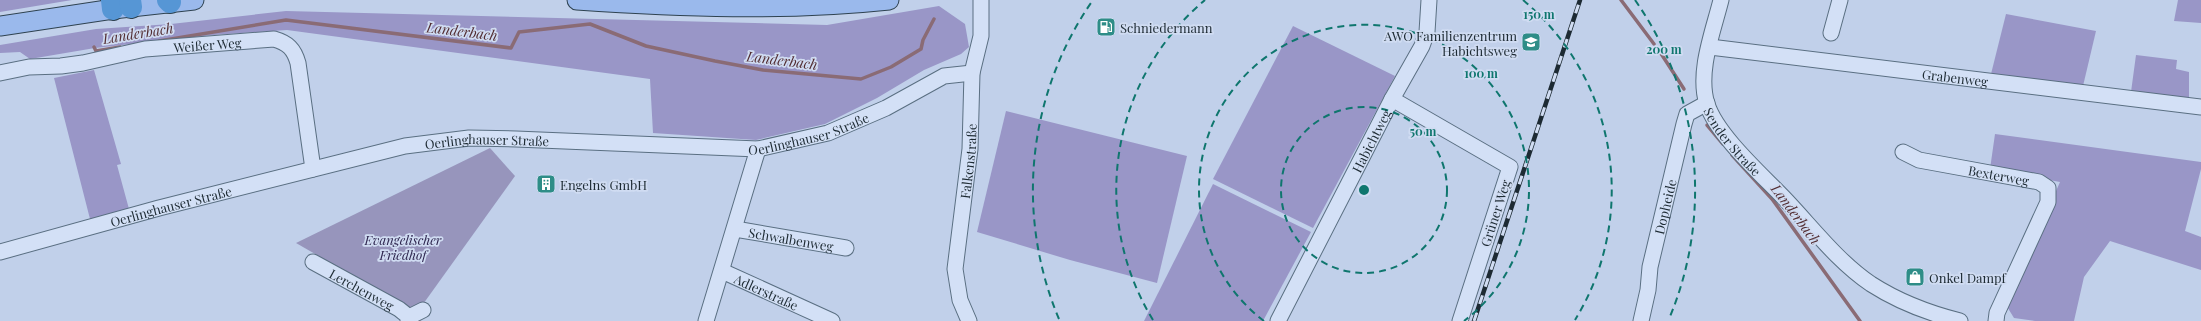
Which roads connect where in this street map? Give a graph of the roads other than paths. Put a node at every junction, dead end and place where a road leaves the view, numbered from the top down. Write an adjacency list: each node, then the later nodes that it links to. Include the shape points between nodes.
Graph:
1 (194, 0): 8 (main road)
2 (577, 0): 3 (main road, via 782,6)
3 (889, 0)
4 (981, 0): 14 (street, Falkenstraße, via 981,36)
5 (1429, 0): 15 (street, Habichtweg, via 1427,32 1422,46)
6 (1721, 0): 12 (street, Sender Straße)
7 (1840, 0): 11 (street)
8 (169, 1): 9 (main road)
9 (122, 4): 10 (main road)
10 (0, 26)
11 (1831, 32)
12 (1710, 47): 16 (street, Sender Straße, via 1705,69); 17 (street, Grabenweg)
13 (0, 73): 20 (street, Weißer Weg, via 29,67 83,63 145,49 274,39 283,41 295,53 298,63)
14 (972, 74): 18 (street, Oerlinghauser Straße, via 944,76 864,118 828,133); 30 (street, Falkenstraße, via 970,148 955,269 960,300)
15 (1392, 99): 31 (street, Habichtweg); 32 (street, Grüner Weg, via 1510,167)
16 (1707, 103): 33 (street, Dopheide, via 1687,114 1650,267 1648,290); 34 (street, Sender Straße, via 1728,138 1848,265 1898,300 1932,314)
17 (2201, 107)
18 (758, 149): 20 (street, Oerlinghauser Straße, via 469,138 405,146); 21 (street, Schwalbenweg)
19 (1903, 152): 35 (street, Bexterweg, via 1918,160 2039,182 2048,188 2048,202 1997,313)
20 (313, 169): 23 (street, Oerlinghauser Straße)
21 (735, 229): 22 (street, Schwalbenweg); 25 (street, Schwalbenweg)
22 (846, 248)
23 (0, 252)
24 (313, 262): 27 (street, Lerchenweg, via 393,306)
25 (722, 271): 28 (street, Schwalbenweg); 29 (street, Adlerstraße)
26 (423, 310): 27 (street, Lerchenweg)
27 (409, 319)
28 (706, 321)
29 (832, 321)
30 (969, 321)
31 (1278, 321)
32 (1460, 321)
33 (1640, 321)
34 (1960, 321)
35 (1996, 321)

